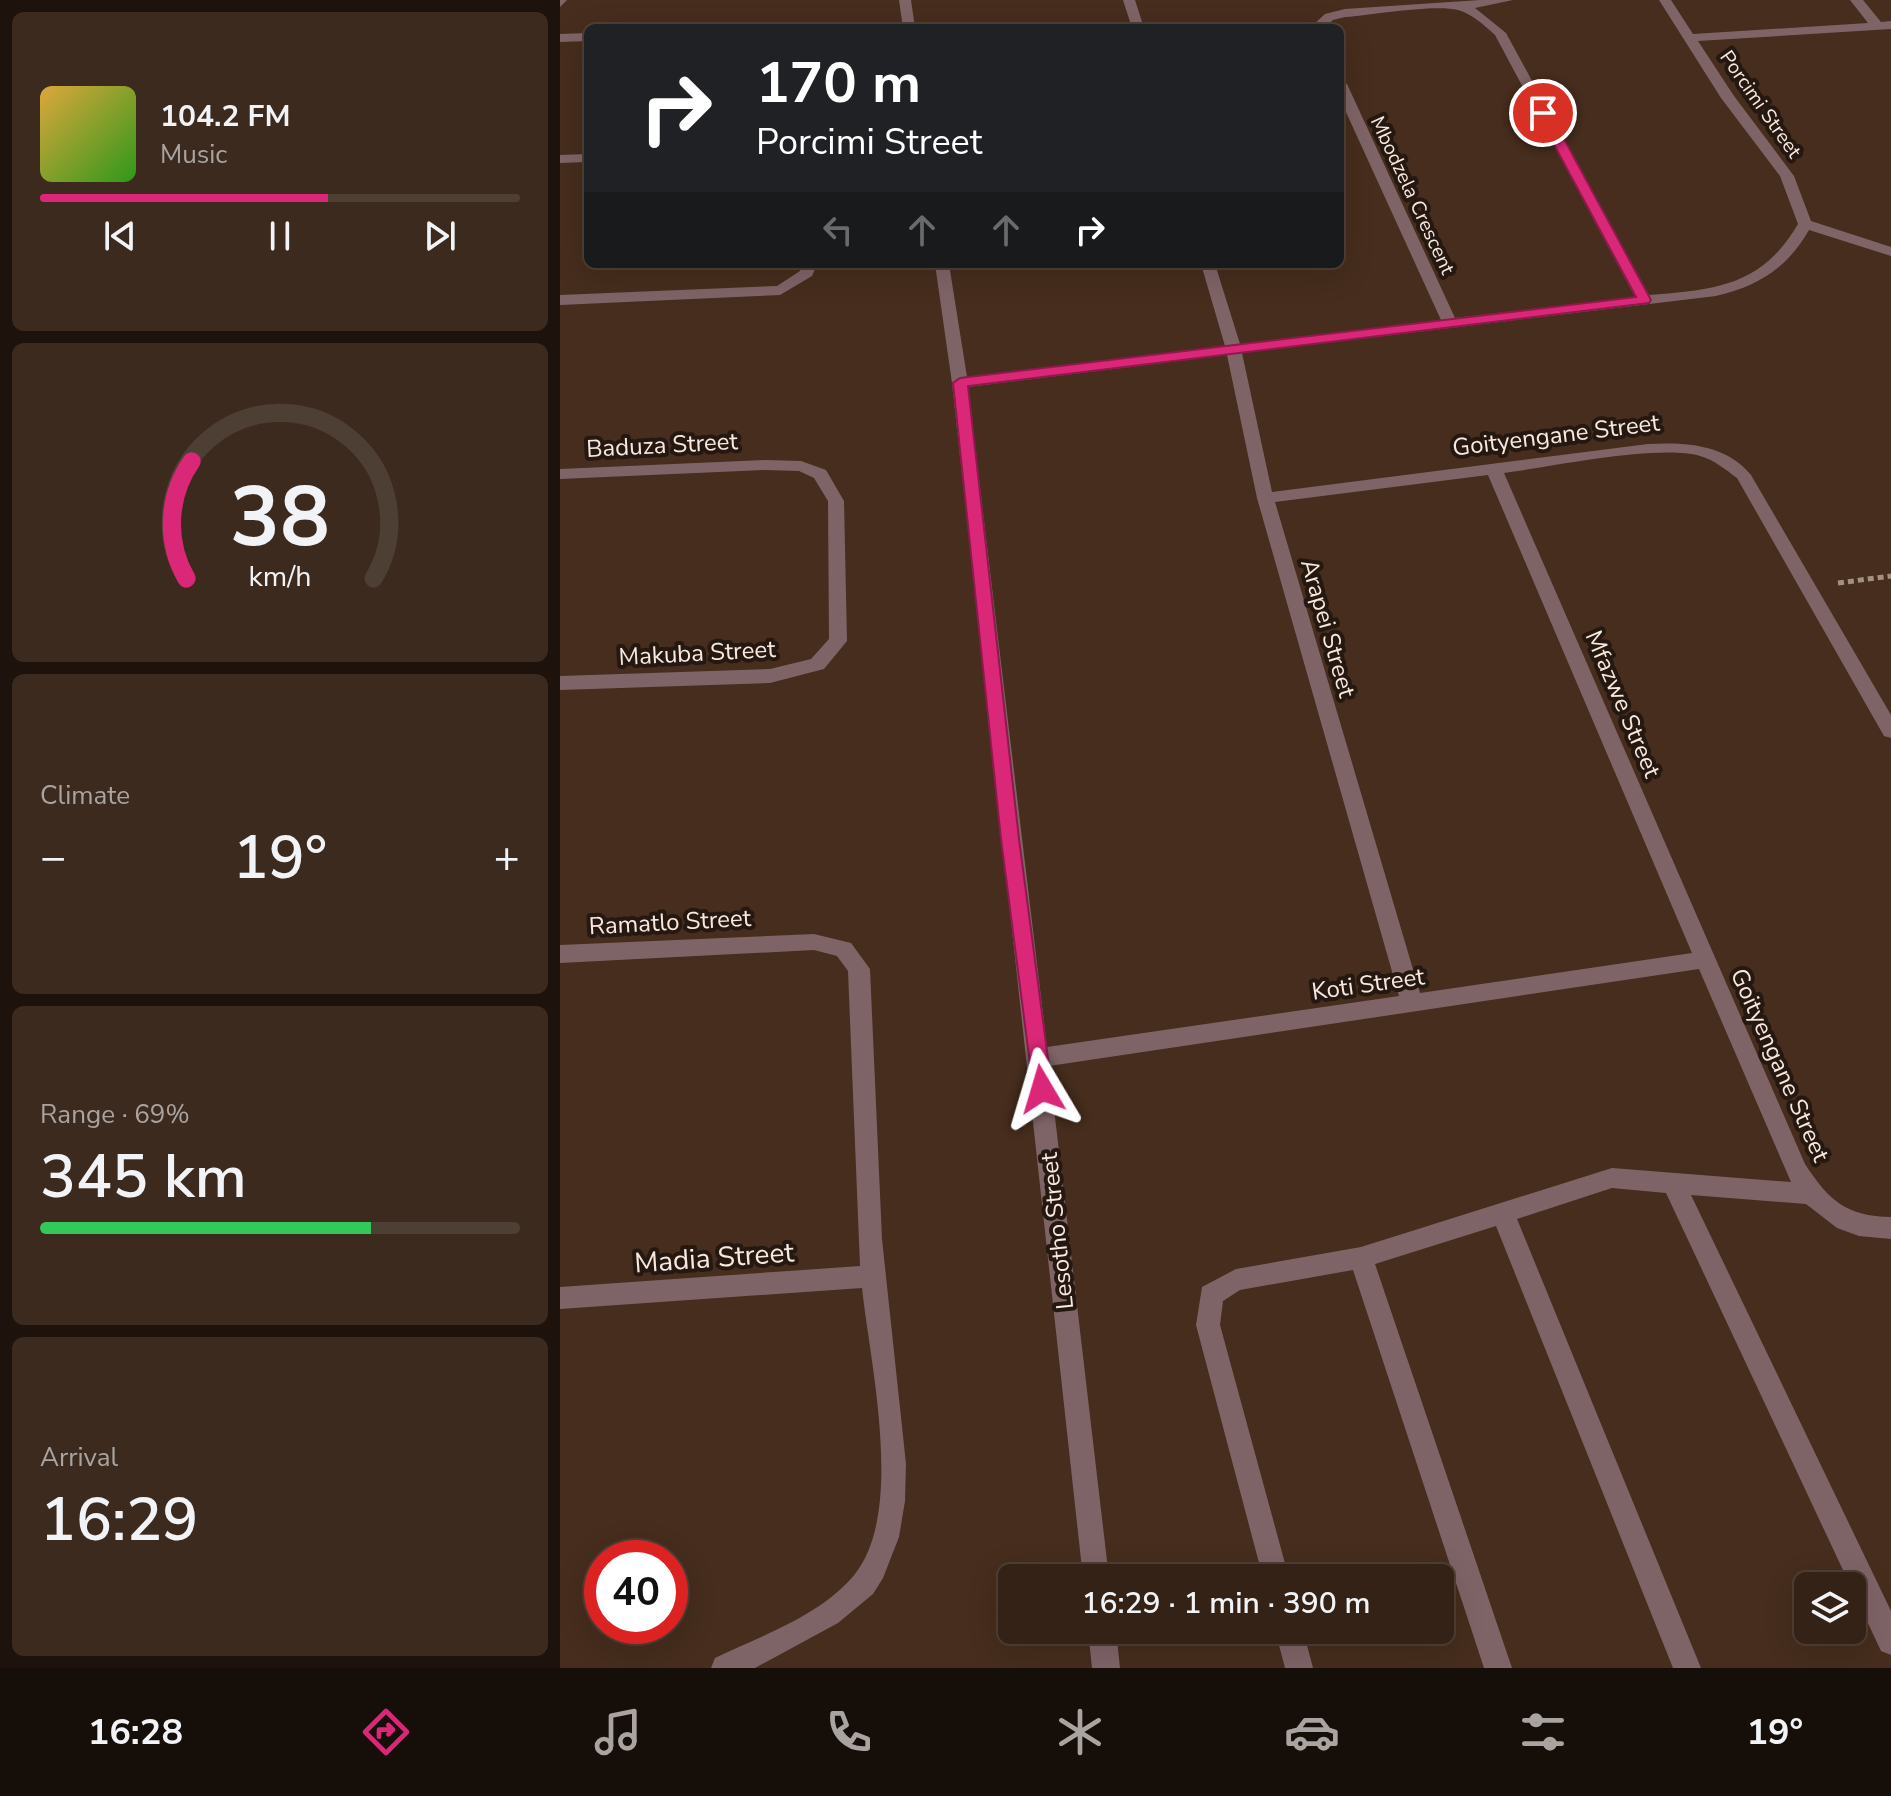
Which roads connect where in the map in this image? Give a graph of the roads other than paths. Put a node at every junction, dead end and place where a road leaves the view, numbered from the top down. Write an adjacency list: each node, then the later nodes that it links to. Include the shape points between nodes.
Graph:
1 (905, 0): 7 (street)
2 (1129, 0): 8 (street)
3 (1507, 0): 6 (street)
4 (1665, 0): 13 (street, Porcimi Street)
5 (1856, 0): 10 (street)
6 (1463, 6): 9 (street, via 1345,13); 23 (street, via 1500,33)
7 (908, 24)
8 (1137, 24)
9 (1321, 24)
10 (1884, 25): 13 (street)
11 (584, 37): 12 (street)
12 (560, 38)
13 (1691, 38): 17 (street, Porcimi Street, via 1787,176)
14 (1344, 93): 24 (street, Mbodzela Crescent)
15 (584, 158): 16 (street)
16 (560, 159)
17 (1805, 224): 18 (street); 23 (street, via 1793,250 1747,283 1709,295)
18 (1891, 252)
19 (809, 268): 22 (street, via 780,290)
20 (943, 268): 26 (street, Lesotho Street)
21 (1209, 268): 25 (street, Arapei Street)
22 (560, 300)
23 (1644, 300): 24 (street)
24 (1450, 324): 25 (street)
25 (1233, 347): 26 (street); 30 (street, Arapei Street)
26 (960, 383): 36 (street, Lesotho Street)
27 (766, 465): 29 (street, Baduza Street); 31 (street, Makuba Street, via 801,466 820,474 836,501 838,641 829,654 808,668 770,676)
28 (1494, 469): 30 (street, Goityengane Street); 32 (street, Goityengane Street, via 1679,447 1726,460 1743,475); 34 (street, Mfazwe Street)
29 (560, 474)
30 (1265, 498): 35 (street, Arapei Street)
31 (560, 683)
32 (1891, 731)
33 (560, 954): 42 (street, Ramatlo Street, via 782,942 844,949 859,969)
34 (1705, 960): 35 (street, Koti Street); 38 (street, Goityengane Street)
35 (1412, 1004): 36 (street, Koti Street)
36 (1038, 1058): 44 (street, Lesotho Street)
37 (1673, 1182): 38 (street); 39 (street, via 1612,1178); 46 (street)
38 (1810, 1194): 40 (street, Goityengane Street, via 1828,1213 1856,1225)
39 (1503, 1214): 41 (street); 53 (street)
40 (1891, 1228)
41 (1361, 1258): 45 (street, via 1236,1280 1211,1295 1208,1325); 52 (street)
42 (873, 1276): 43 (street, Madia Street); 49 (street, Ramatlo Street, via 896,1478 889,1525 874,1571 840,1608)
43 (560, 1298)
44 (1094, 1564)
45 (1272, 1564)
46 (1891, 1641)
47 (1103, 1644): 50 (street)
48 (1293, 1644): 51 (street)
49 (725, 1668)
50 (1106, 1668)
51 (1299, 1668)
52 (1498, 1668)
53 (1687, 1668)

